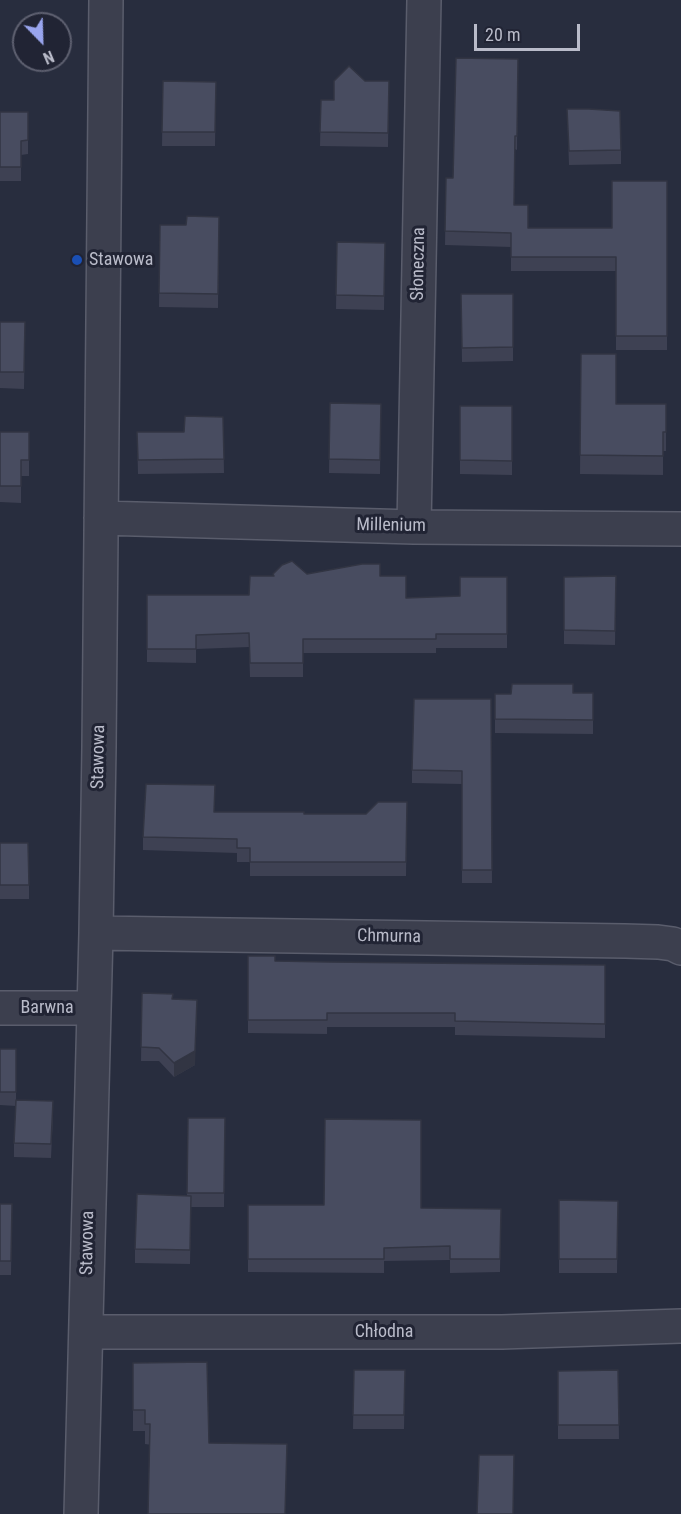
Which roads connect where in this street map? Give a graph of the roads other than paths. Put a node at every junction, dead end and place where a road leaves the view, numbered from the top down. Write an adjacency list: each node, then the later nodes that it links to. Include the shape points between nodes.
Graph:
1 (106, 0): 3 (street, Stawowa)
2 (424, 0): 4 (street, Słoneczna)
3 (101, 518): 4 (street, Millenium); 6 (street, Stawowa)
4 (414, 527): 5 (street, Millenium)
5 (681, 529)
6 (96, 933): 7 (street, Chmurna, via 625,941 658,942); 9 (street, Stawowa)
7 (681, 948)
8 (0, 1008): 9 (street, Barwna)
9 (93, 1008): 11 (street, Stawowa)
10 (681, 1326): 11 (street, Chłodna, via 502,1332)
11 (86, 1332): 12 (street, Stawowa)
12 (81, 1514)

